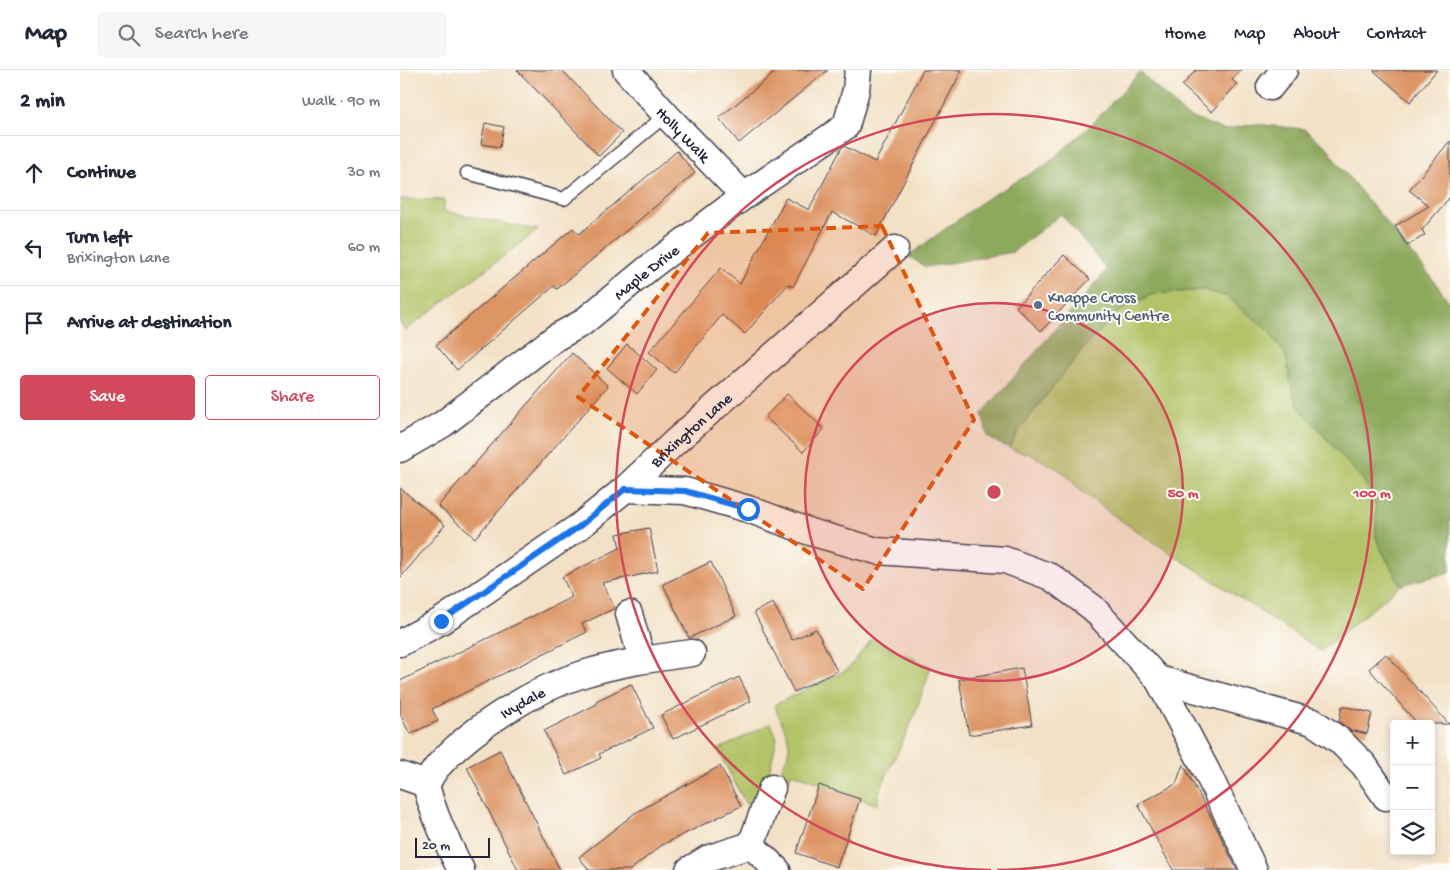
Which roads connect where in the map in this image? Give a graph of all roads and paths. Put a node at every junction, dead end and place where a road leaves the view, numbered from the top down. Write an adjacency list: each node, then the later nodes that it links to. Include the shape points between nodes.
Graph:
1 (626, 70): 3 (street, Holly Walk)
2 (858, 70): 5 (street, Maple Drive, via 846,126)
3 (666, 115): 4 (lane, via 564,199); 5 (street, Holly Walk)
4 (467, 173)
5 (744, 196): 7 (street, Maple Drive, via 582,323 555,338 443,424)
6 (895, 249): 8 (street, Brixington Lane)
7 (400, 449)
8 (625, 489): 10 (street, Brixington Lane, via 580,526 441,621); 13 (street, via 685,491 877,551 1005,560 1051,577 1093,608)
9 (629, 614): 12 (street)
10 (400, 644)
11 (692, 653): 12 (street, Ivydale)
12 (642, 659): 15 (street, Ivydale, via 582,674 541,691 501,714 457,746 437,766)
13 (1158, 679): 17 (street, via 1313,722 1339,740 1364,765); 22 (street)
14 (400, 775): 15 (street)
15 (426, 784): 19 (street, via 437,821)
16 (772, 788): 18 (street)
17 (1386, 798)
18 (751, 845): 20 (street, via 707,859); 21 (street)
19 (461, 870)
20 (689, 870)
21 (777, 870)
22 (1254, 870)

